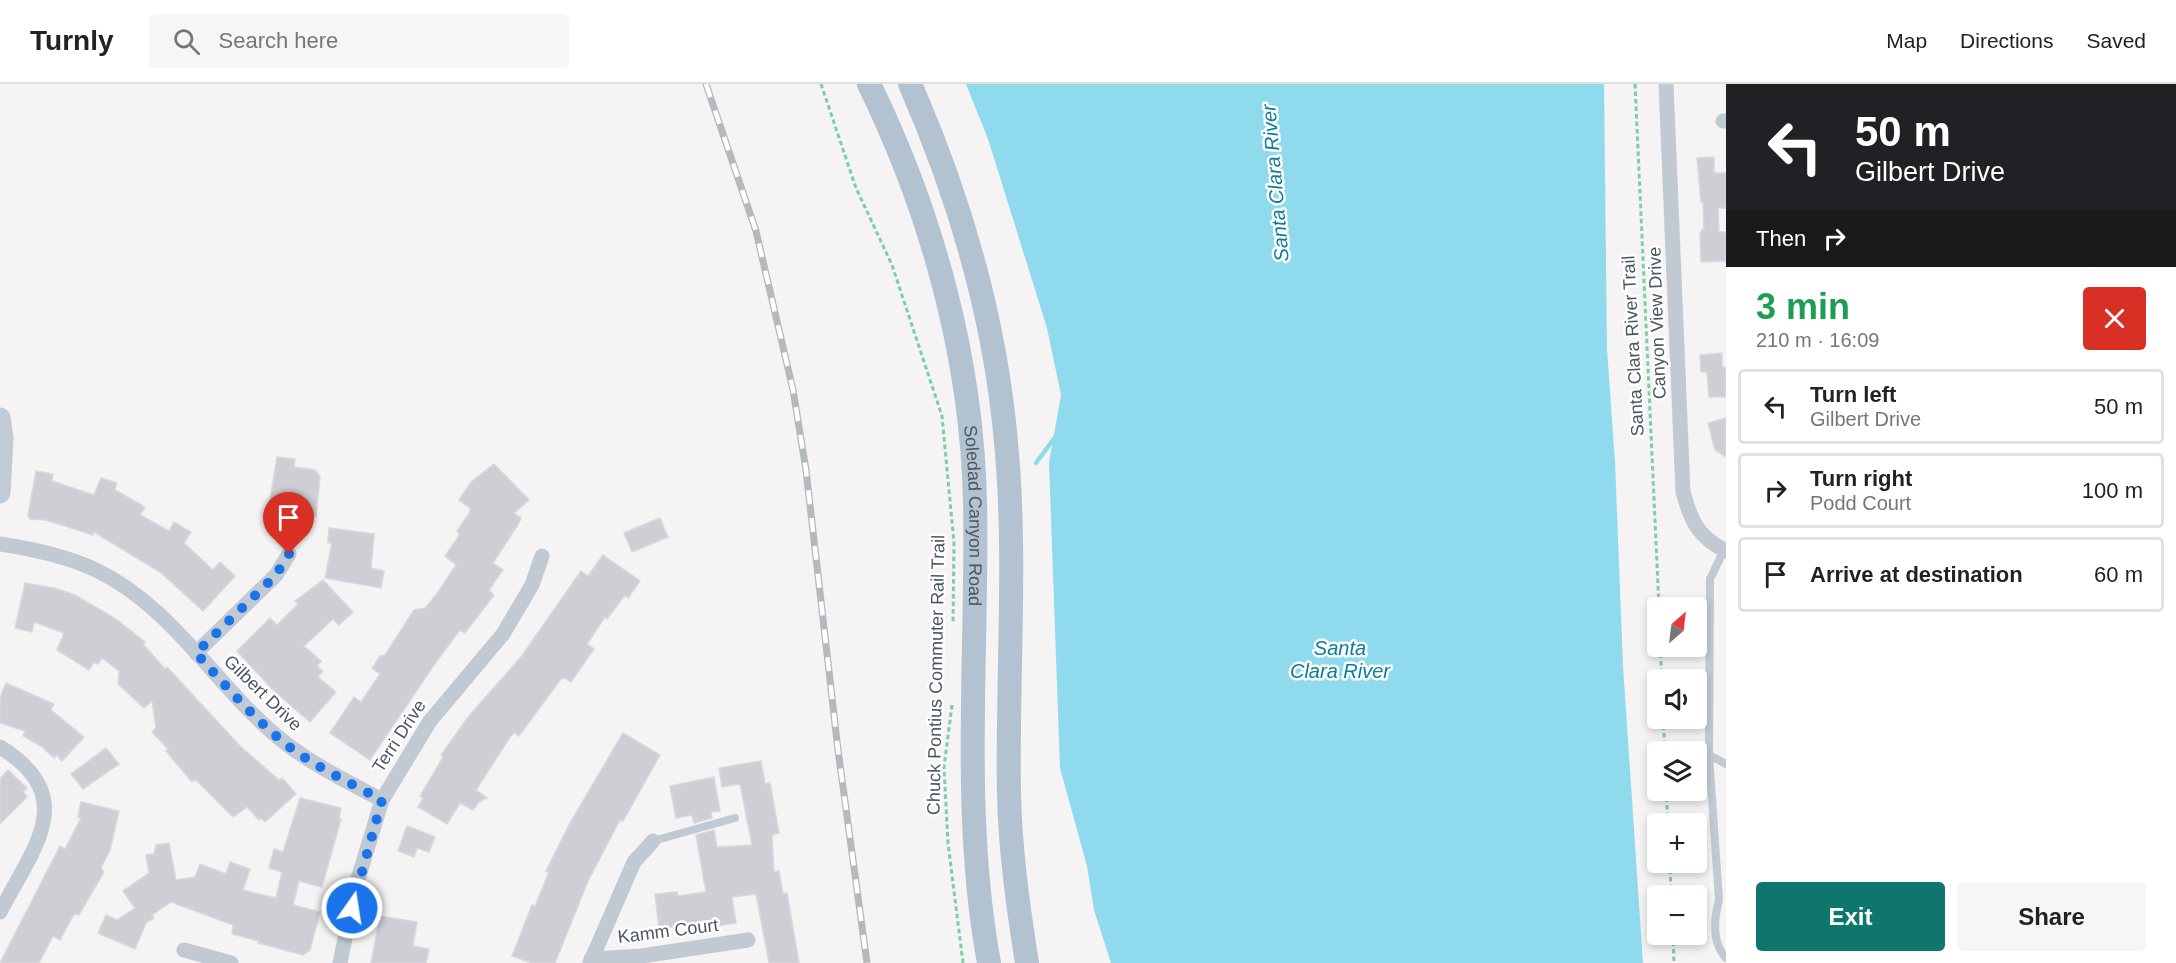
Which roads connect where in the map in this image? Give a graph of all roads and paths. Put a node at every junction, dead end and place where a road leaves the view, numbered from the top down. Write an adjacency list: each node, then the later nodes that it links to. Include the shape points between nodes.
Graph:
1 (821, 84): 13 (path, Chuck Pontius Commuter Rail Trail, via 856,188 892,265 942,416 954,543)
2 (869, 84): 31 (main road, Soledad Canyon Road, via 902,156 935,252 966,401 975,501 972,787)
3 (910, 84): 32 (main road, Soledad Canyon Road, via 960,212 981,287 996,364 1011,520 1011,832)
4 (1635, 84): 12 (path, Santa Clara River Trail)
5 (1666, 84): 9 (street, Canyon View Drive, via 1683,492 1699,532)
6 (0, 418): 7 (street)
7 (0, 493)
8 (0, 544): 14 (street, Gilbert Drive, via 63,557 98,571 127,588)
9 (1723, 550): 17 (lane, via 1710,579)
10 (289, 554): 14 (street, via 276,575)
11 (542, 556): 19 (street, Terri Drive, via 532,585 503,634 430,721)
12 (1658, 597)
13 (953, 626)
14 (196, 653): 19 (street, Gilbert Drive, via 243,705 284,742 327,771)
15 (952, 698): 30 (path, Chuck Pontius Commuter Rail Trail, via 944,767 955,912)
16 (0, 747): 22 (street, via 22,760 40,783 46,806 42,830)
17 (1709, 755): 18 (lane); 26 (lane, via 1719,900 1714,917 1717,942)
18 (1726, 764)
19 (382, 800): 29 (street, Terri Drive)
20 (735, 818): 21 (lane)
21 (653, 841): 27 (street, via 634,862)
22 (0, 912)
23 (748, 940): 27 (street, Kamm Court)
24 (1673, 945): 33 (path)
25 (184, 950): 28 (street)
26 (1726, 958)
27 (591, 961)
28 (231, 963)
29 (340, 963)
30 (963, 963)
31 (989, 963)
32 (1027, 963)
33 (1674, 963)

